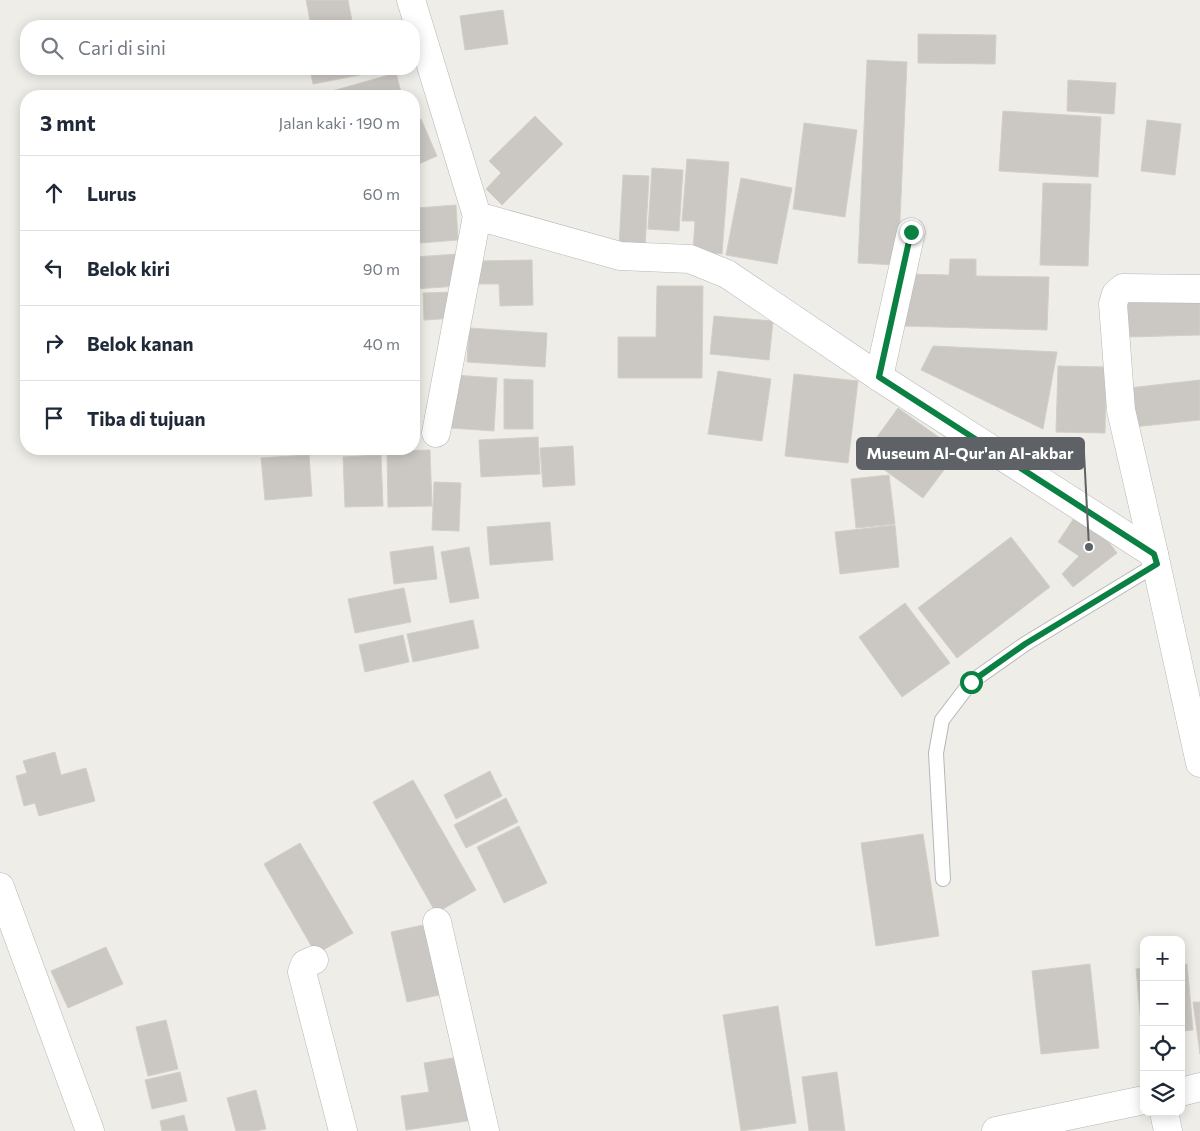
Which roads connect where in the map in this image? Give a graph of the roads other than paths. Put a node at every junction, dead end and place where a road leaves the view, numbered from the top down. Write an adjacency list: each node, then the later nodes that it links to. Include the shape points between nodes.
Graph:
1 (411, 0): 2 (street)
2 (417, 20)
3 (420, 30): 4 (street)
4 (476, 216): 7 (street, via 620,256 690,259 710,266 727,274); 8 (street)
5 (911, 232): 7 (street)
6 (1200, 289): 9 (street, via 1123,288 1116,294 1113,304 1121,410)
7 (879, 377): 9 (street)
8 (436, 433)
9 (1156, 559): 10 (street); 11 (lane, via 971,682 942,720 936,753)
10 (1200, 763)
11 (943, 879)
12 (0, 887): 19 (street)
13 (437, 922): 21 (street)
14 (314, 960): 20 (street, via 305,964 302,972)
15 (1200, 1087): 16 (street)
16 (1185, 1091)
17 (1140, 1101): 22 (street)
18 (1165, 1116): 23 (street)
19 (90, 1131)
20 (343, 1131)
21 (485, 1131)
22 (996, 1131)
23 (1168, 1131)

